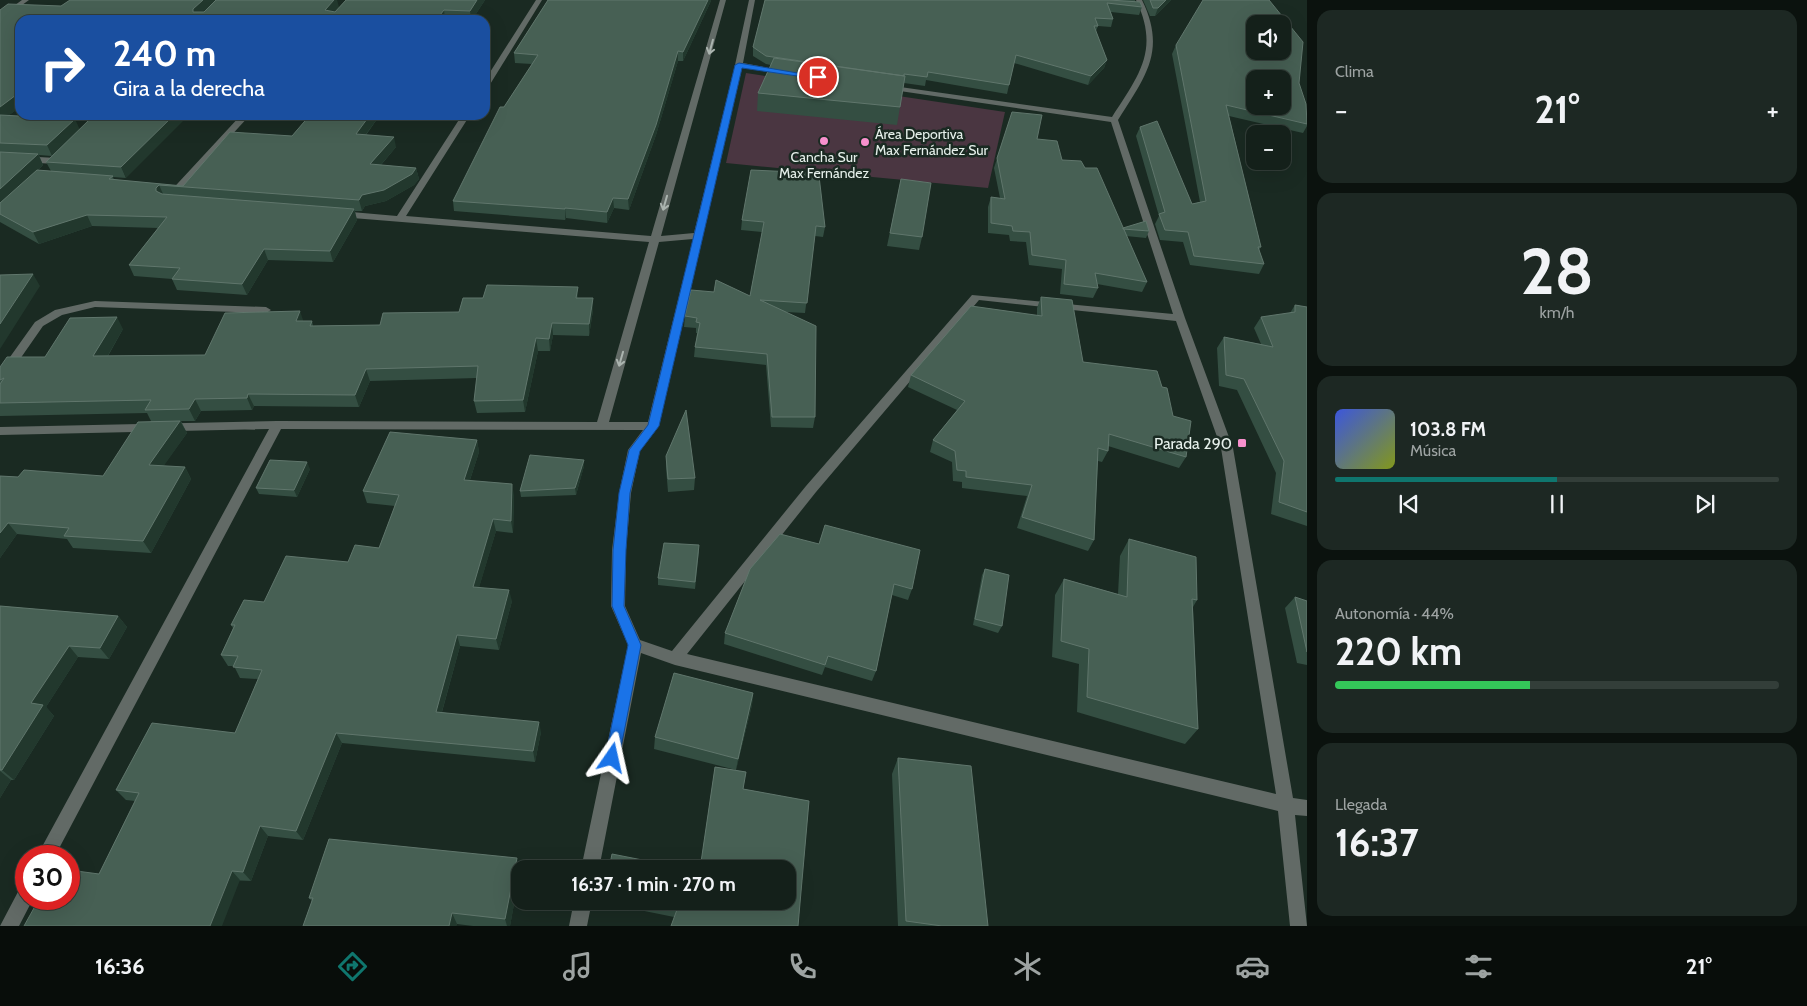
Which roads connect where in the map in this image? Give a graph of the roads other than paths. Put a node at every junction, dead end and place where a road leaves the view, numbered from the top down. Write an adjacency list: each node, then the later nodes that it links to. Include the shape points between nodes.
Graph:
1 (26, 0): 6 (street)
2 (539, 0): 9 (street)
3 (723, 0): 20 (street, one-way to 20)
4 (752, 0): 7 (street)
5 (1138, 4): 13 (street, via 1151,30 1151,51 1140,77)
6 (0, 19)
7 (739, 65): 8 (street); 19 (street)
8 (798, 74)
9 (490, 78)
10 (877, 86): 13 (street)
11 (241, 120): 16 (street, via 175,186 167,200)
12 (463, 120): 18 (street)
13 (1114, 120): 22 (street)
14 (0, 158): 15 (street, via 60,158)
15 (46, 171)
16 (177, 200)
17 (332, 213): 18 (street)
18 (400, 219): 20 (street)
19 (699, 236): 20 (street); 26 (street)
20 (654, 239): 25 (street, one-way to 25)
21 (266, 310): 23 (street, via 94,304 59,312 39,324)
22 (1180, 318): 29 (street, via 976,296 811,489); 30 (street, via 1227,448)
23 (0, 379)
24 (277, 425): 25 (street); 27 (street); 32 (street)
25 (602, 426): 26 (street)
26 (653, 426): 28 (street, via 634,450 625,493 619,550 618,606)
27 (0, 431)
28 (635, 645): 29 (street); 33 (street)
29 (675, 658): 30 (street)
30 (1286, 805): 31 (street); 38 (street)
31 (1307, 808)
32 (52, 845)
33 (592, 860)
34 (18, 910): 36 (street)
35 (581, 910): 37 (street)
36 (9, 926)
37 (578, 926)
38 (1299, 926)

